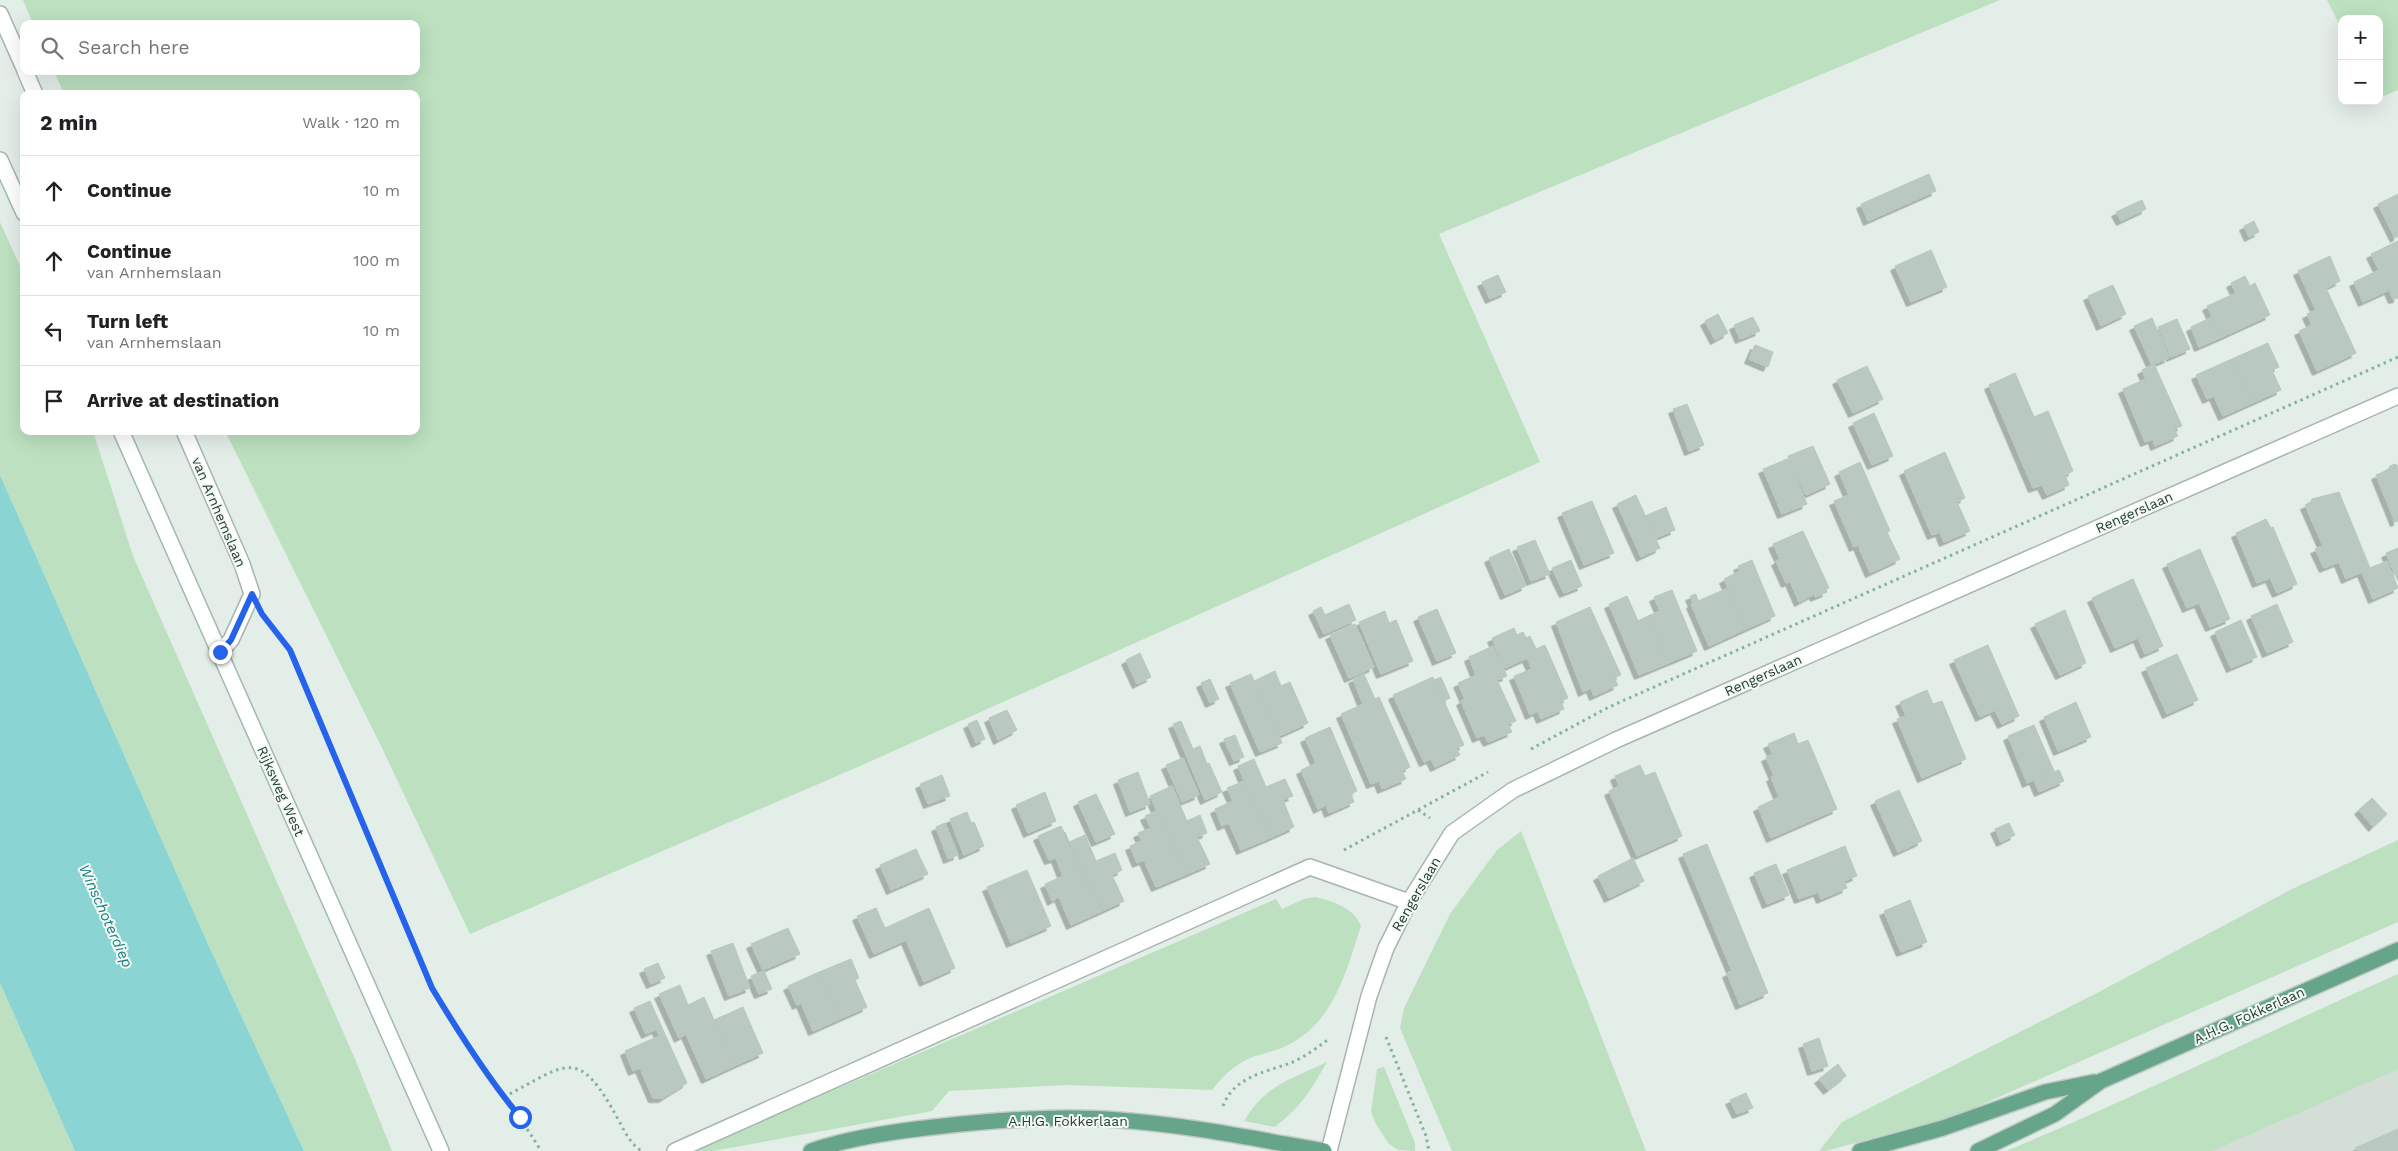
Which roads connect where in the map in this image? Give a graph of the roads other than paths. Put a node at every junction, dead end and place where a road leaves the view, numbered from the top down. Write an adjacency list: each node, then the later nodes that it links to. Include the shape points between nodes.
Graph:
1 (0, 14): 2 (street)
2 (20, 61)
3 (26, 75): 4 (street)
4 (33, 90)
5 (0, 160): 6 (street)
6 (20, 204)
7 (2398, 396): 11 (street, Rengerslaan, via 1616,740 1513,790 1452,833)
8 (123, 435): 10 (street, Rijksweg West)
9 (186, 435): 10 (street, van Arnhemslaan, via 252,594 231,640)
10 (220, 652): 14 (street, Rijksweg West)
11 (1409, 902): 15 (street, via 1310,868); 18 (street, Rengerslaan, via 1386,948 1369,996)
12 (2398, 950): 13 (main road, A.H.G. Fokkerlaan)
13 (2101, 1081): 19 (main road, A.H.G. Fokkerlaan, via 2045,1092 1943,1128); 20 (main road, A.H.G. Fokkerlaan, via 2055,1114)
14 (441, 1151)
15 (675, 1151)
16 (812, 1151): 17 (main road, A.H.G. Fokkerlaan, via 900,1131 1063,1118 1118,1119 1215,1131)
17 (1324, 1151)
18 (1328, 1151)
19 (1860, 1151)
20 (1978, 1151)

